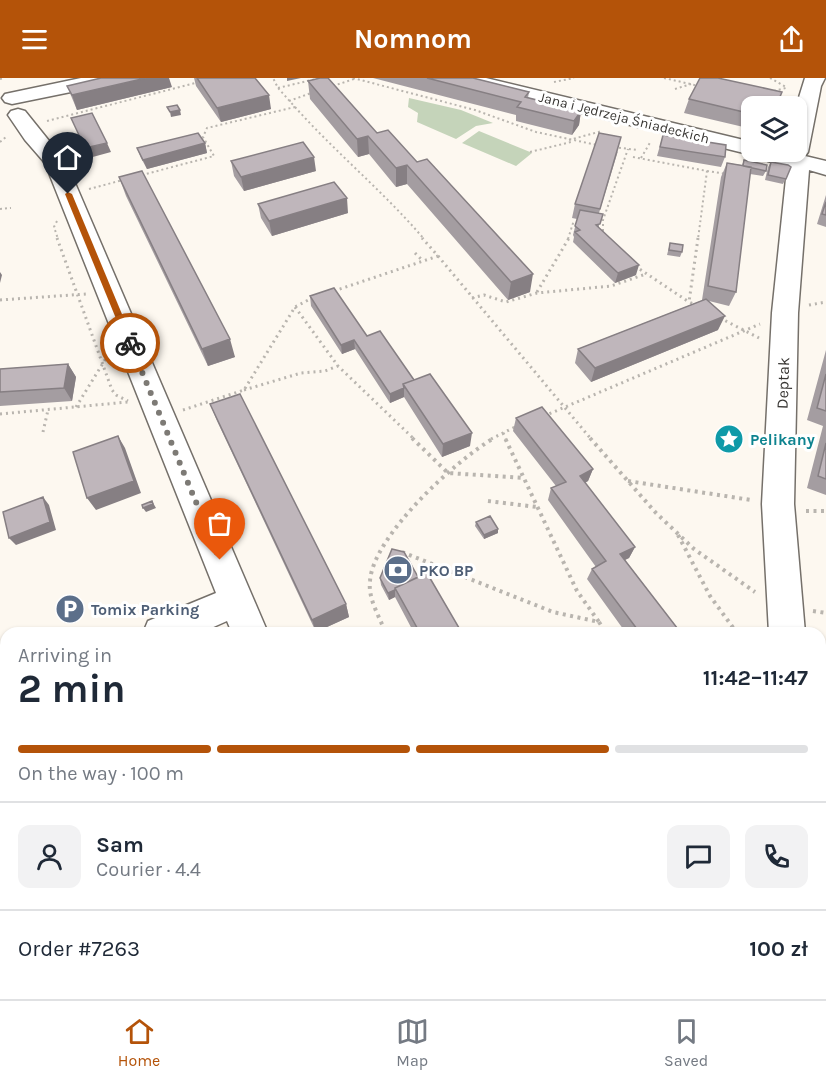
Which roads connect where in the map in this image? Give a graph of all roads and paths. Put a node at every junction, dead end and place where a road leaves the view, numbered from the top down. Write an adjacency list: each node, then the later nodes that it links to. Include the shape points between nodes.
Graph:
1 (110, 78): 21 (street, via 66,88)
2 (273, 78): 14 (path)
3 (320, 78): 14 (path)
4 (354, 78): 12 (path); 24 (path)
5 (462, 78): 30 (street, Jana i Jędrzeja Śniadeckich)
6 (664, 78): 11 (path)
7 (772, 78): 10 (path)
8 (815, 78): 36 (street, Deptak, via 811,86)
9 (204, 81): 21 (path)
10 (776, 81)
11 (692, 84): 13 (path); 16 (path)
12 (333, 86)
13 (700, 86)
14 (278, 88): 19 (path)
15 (786, 88): 18 (path)
16 (675, 89)
17 (322, 90): 19 (path)
18 (762, 92)
19 (289, 101): 20 (path)
20 (295, 107): 39 (path, via 207,128 202,137 214,156); 48 (path, via 396,207)
21 (16, 116): 89 (street, via 55,162)
22 (608, 129): 24 (path)
23 (0, 135): 27 (path, via 6,137)
24 (568, 140): 26 (path)
25 (651, 140): 35 (path)
26 (575, 141): 28 (path); 33 (path)
27 (0, 142)
28 (598, 145)
29 (608, 146): 31 (path)
30 (741, 146)
31 (628, 148): 32 (path); 46 (path, via 603,220)
32 (637, 150)
33 (530, 152)
34 (633, 157): 35 (path)
35 (641, 159): 37 (path)
36 (807, 163): 63 (street, Deptak)
37 (707, 171): 38 (path); 59 (path)
38 (727, 174)
39 (136, 177)
40 (125, 180): 41 (path)
41 (80, 192)
42 (11, 208): 43 (path)
43 (0, 209)
44 (574, 220): 53 (path, via 568,241)
45 (57, 221): 55 (path, via 54,227)
46 (603, 236)
47 (415, 253): 50 (path)
48 (438, 256): 50 (path); 57 (path)
49 (628, 260): 51 (path)
50 (423, 261): 52 (path)
51 (646, 274): 53 (path, via 611,286); 59 (path)
52 (329, 292)
53 (537, 292): 57 (path, via 506,302 484,295)
54 (89, 294): 55 (path)
55 (77, 295): 58 (path); 68 (path)
56 (318, 296): 61 (path)
57 (472, 298): 72 (path)
58 (0, 300)
59 (689, 302): 62 (path)
60 (826, 302): 63 (path)
61 (295, 307): 69 (path); 70 (path)
62 (698, 307)
63 (785, 313): 65 (path); 66 (street, Deptak)
64 (717, 316): 65 (path)
65 (744, 331): 66 (path); 72 (path)
66 (784, 349): 85 (street, Deptak)
67 (110, 351): 68 (path)
68 (102, 364): 71 (path); 71 (path, via 116,396 129,402)
69 (338, 366): 70 (path, via 301,372); 80 (path)
70 (244, 390): 74 (path)
71 (76, 408): 73 (path)
72 (563, 408): 76 (path); 82 (path)
73 (48, 410): 75 (path); 78 (path)
74 (174, 413)
75 (0, 414)
76 (542, 416)
77 (520, 424): 79 (path)
78 (43, 432)
79 (503, 433): 80 (path); 81 (path)
80 (448, 473): 81 (path); 88 (path, via 389,536)
81 (524, 478): 84 (path)
82 (628, 481): 85 (path); 87 (path)
83 (488, 501): 84 (path)
84 (538, 507): 92 (path, via 577,591)
85 (789, 507): 86 (path); 91 (street, Deptak)
86 (826, 512)
87 (676, 532): 91 (path, via 694,549 771,602); 97 (path, via 710,596)
88 (385, 546): 92 (path, via 553,612); 95 (path, via 371,573 371,596)
89 (237, 600): 93 (street); 94 (street)
90 (826, 613): 91 (path)
91 (785, 619)
92 (598, 622): 96 (path)
93 (175, 627)
94 (248, 627)
95 (384, 627)
96 (602, 627)
97 (733, 627)

